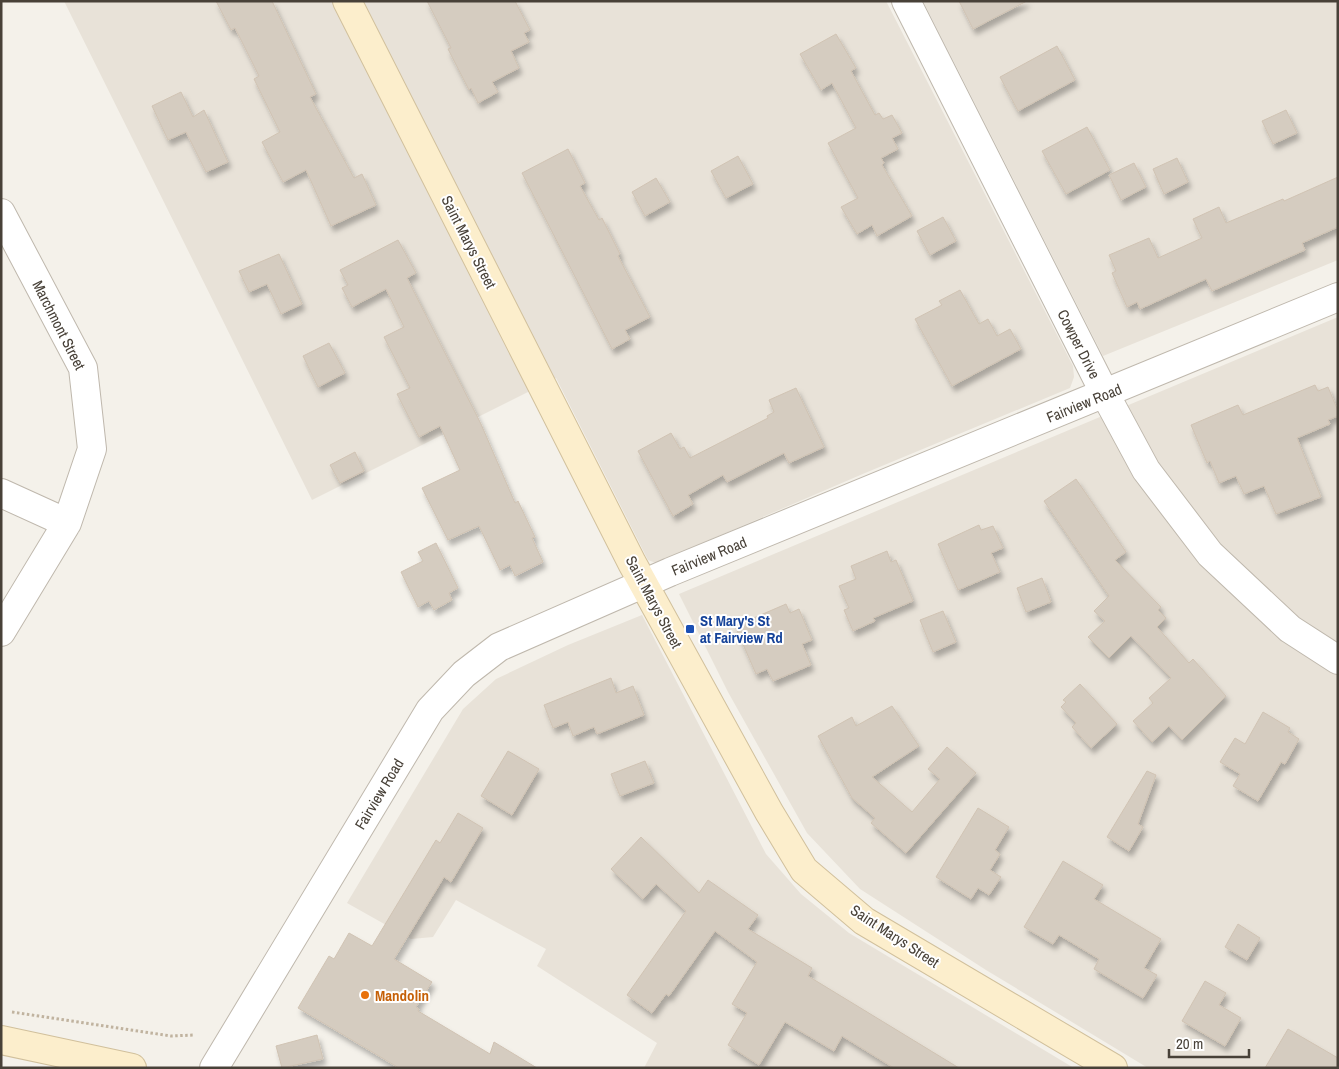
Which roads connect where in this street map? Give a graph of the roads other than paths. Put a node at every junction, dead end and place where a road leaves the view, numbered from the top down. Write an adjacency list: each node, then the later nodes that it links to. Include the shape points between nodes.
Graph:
1 (347, 1): 8 (main road, Saint Marys Street)
2 (906, 1): 5 (street, Cowper Drive)
3 (1, 213): 7 (street, Marchmont Street, via 83,368 92,449)
4 (1338, 297): 5 (street, Fairview Road)
5 (1105, 394): 8 (street, Fairview Road); 10 (street, Cowper Drive, via 1146,470 1210,554 1290,629)
6 (1, 493): 7 (street)
7 (67, 523): 9 (street, Marchmont Street)
8 (644, 584): 13 (street, Fairview Road, via 499,647 464,674 430,710); 14 (main road, Saint Marys Street, via 804,870 864,921)
9 (1, 632)
10 (1338, 660)
11 (1, 1040): 12 (main road)
12 (132, 1068)
13 (214, 1068)
14 (1113, 1068)

